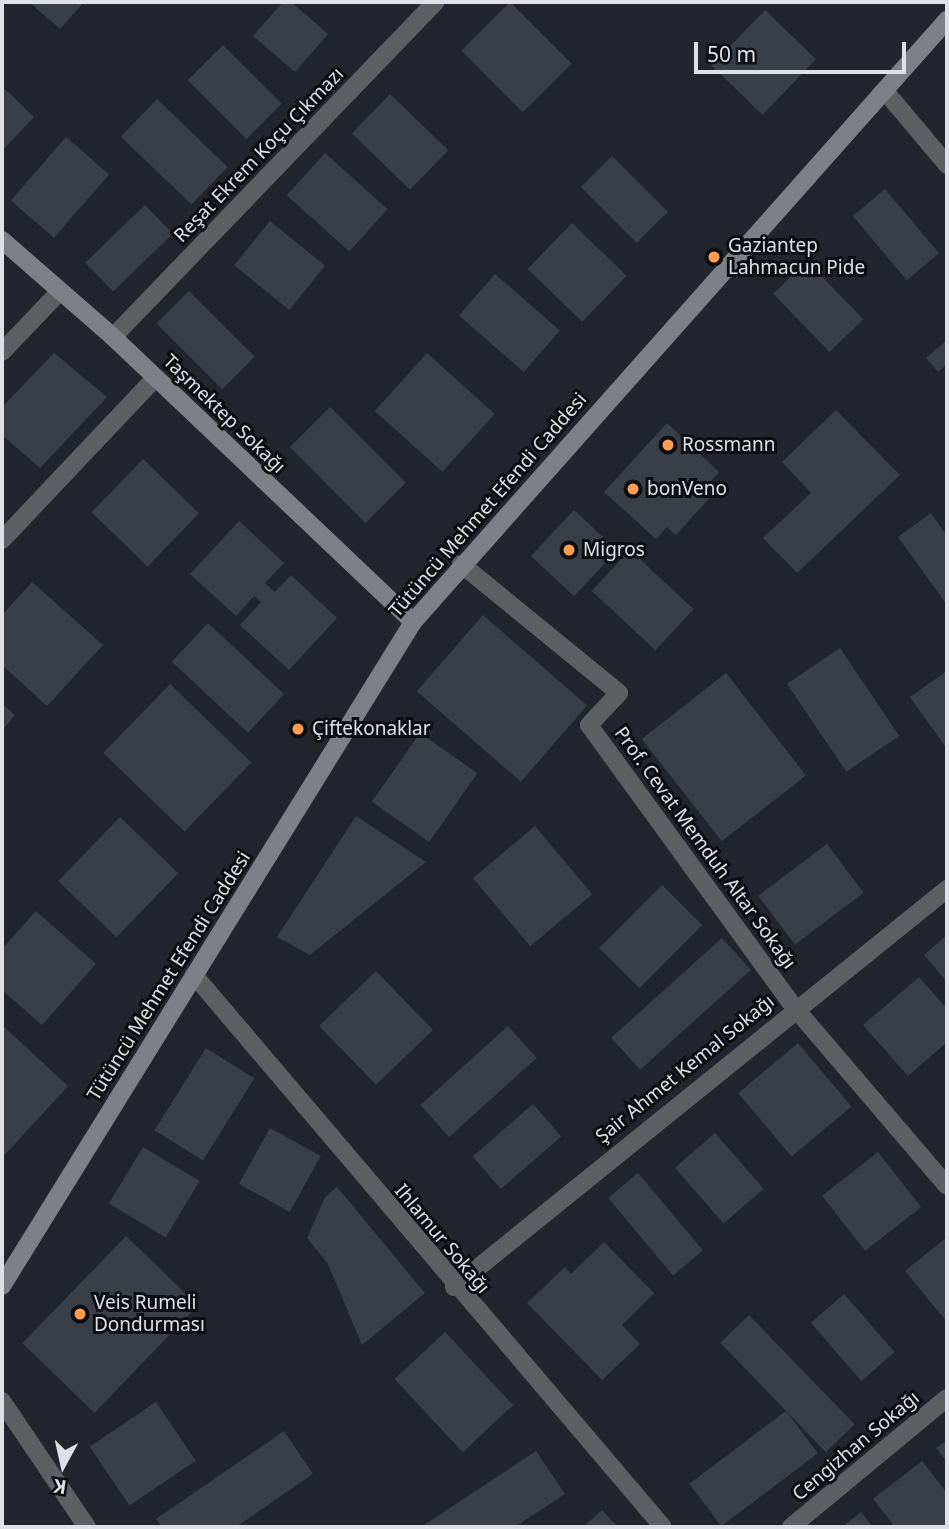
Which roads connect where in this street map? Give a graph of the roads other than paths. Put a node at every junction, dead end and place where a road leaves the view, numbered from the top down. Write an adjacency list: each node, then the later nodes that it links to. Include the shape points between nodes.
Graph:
1 (435, 2): 7 (street, Reşat Ekrem Koçu Çıkmazı)
2 (947, 20): 3 (main road, Tütüncü Mehmet Efendi Caddesi)
3 (885, 91): 4 (street); 11 (main road, Tütüncü Mehmet Efendi Caddesi)
4 (947, 165)
5 (2, 240): 6 (main road, Taşmektep Sokağı)
6 (60, 292): 7 (main road, Taşmektep Sokağı); 8 (street)
7 (113, 337): 9 (main road, Taşmektep Sokağı)
8 (2, 352)
9 (155, 378): 10 (street); 12 (main road, Taşmektep Sokağı)
10 (2, 540)
11 (461, 564): 12 (main road, Tütüncü Mehmet Efendi Caddesi); 15 (street, Prof. Cevat Memduh Altar Sokağı, via 619,693 589,725)
12 (413, 622): 14 (main road, Tütüncü Mehmet Efendi Caddesi)
13 (947, 889): 15 (street, Şair Ahmet Kemal Sokağı)
14 (194, 975): 17 (main road, Tütüncü Mehmet Efendi Caddesi); 18 (street, Ihlamur Sokağı)
15 (794, 1007): 16 (street, Prof. Cevat Memduh Altar Sokağı); 18 (street, Şair Ahmet Kemal Sokağı)
16 (947, 1186)
17 (2, 1286)
18 (454, 1287): 22 (street, Ihlamur Sokağı)
19 (947, 1398): 23 (street, Cengizhan Sokağı)
20 (2, 1401): 21 (street)
21 (87, 1527)
22 (663, 1527)
23 (791, 1527)

